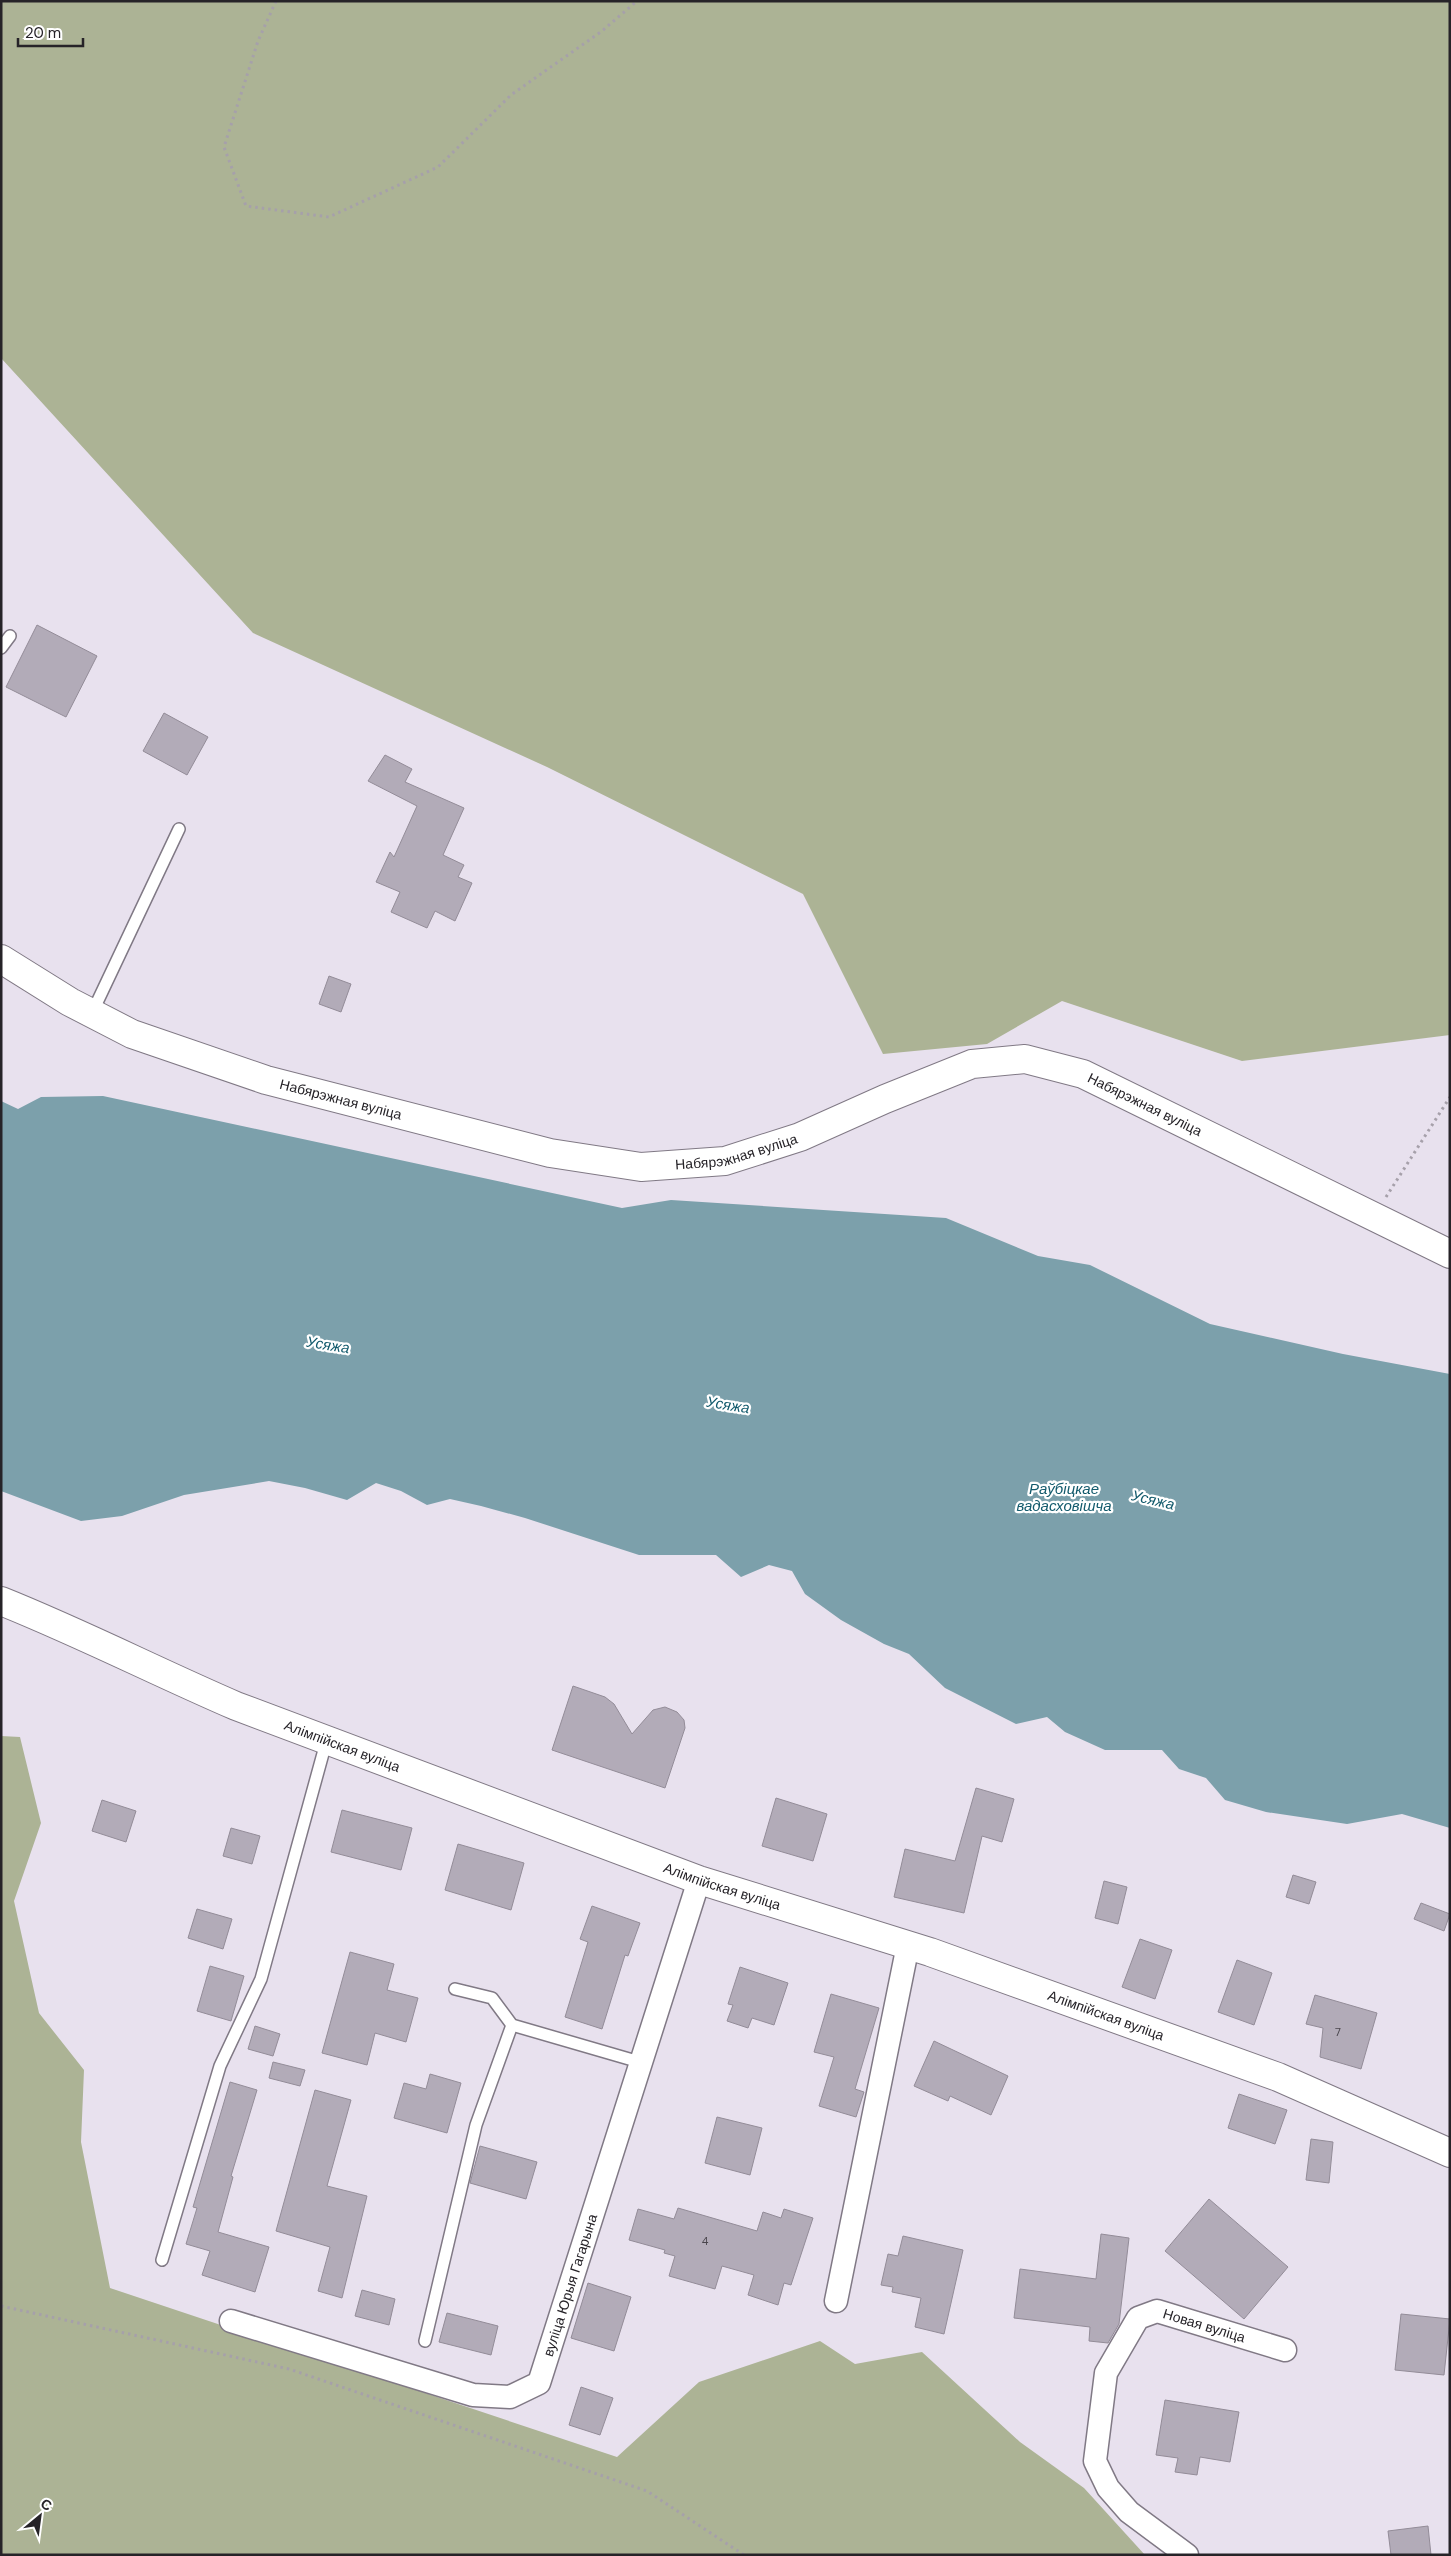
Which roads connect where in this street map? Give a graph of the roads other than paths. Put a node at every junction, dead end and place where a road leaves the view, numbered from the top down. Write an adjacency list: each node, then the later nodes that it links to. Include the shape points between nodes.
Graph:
1 (10, 636): 2 (lane)
2 (1, 648)
3 (179, 828): 5 (lane)
4 (1, 959): 5 (street, Набярэжная вуліца)
5 (92, 1013): 6 (street, Набярэжная вуліца, via 132,1034 266,1080 550,1153 641,1167 725,1161 800,1137 972,1064 1025,1059 1083,1074)
6 (1450, 1254)
7 (1, 1601): 8 (street, Алімпійская вуліца, via 74,1630 228,1703)
8 (327, 1739): 9 (street, Алімпійская вуліца); 15 (lane, via 261,1979 220,2066)
9 (699, 1880): 10 (street, Алімпійская вуліца); 13 (street, вуліца Юрыя Гагарына)
10 (908, 1945): 14 (street, Алімпійская вуліца, via 1278,2077); 16 (street)
11 (455, 1989): 12 (lane, via 492,1998)
12 (512, 2025): 13 (lane); 18 (lane, via 476,2126)
13 (642, 2063): 17 (street, вуліца Юрыя Гагарына, via 539,2384 510,2397 473,2395)
14 (1450, 2152)
15 (162, 2260)
16 (836, 2301)
17 (231, 2320)
18 (426, 2341)
19 (1286, 2350): 20 (street, Новая вуліца, via 1157,2311 1138,2318 1106,2373 1096,2461 1108,2488 1130,2512)
20 (1187, 2555)

